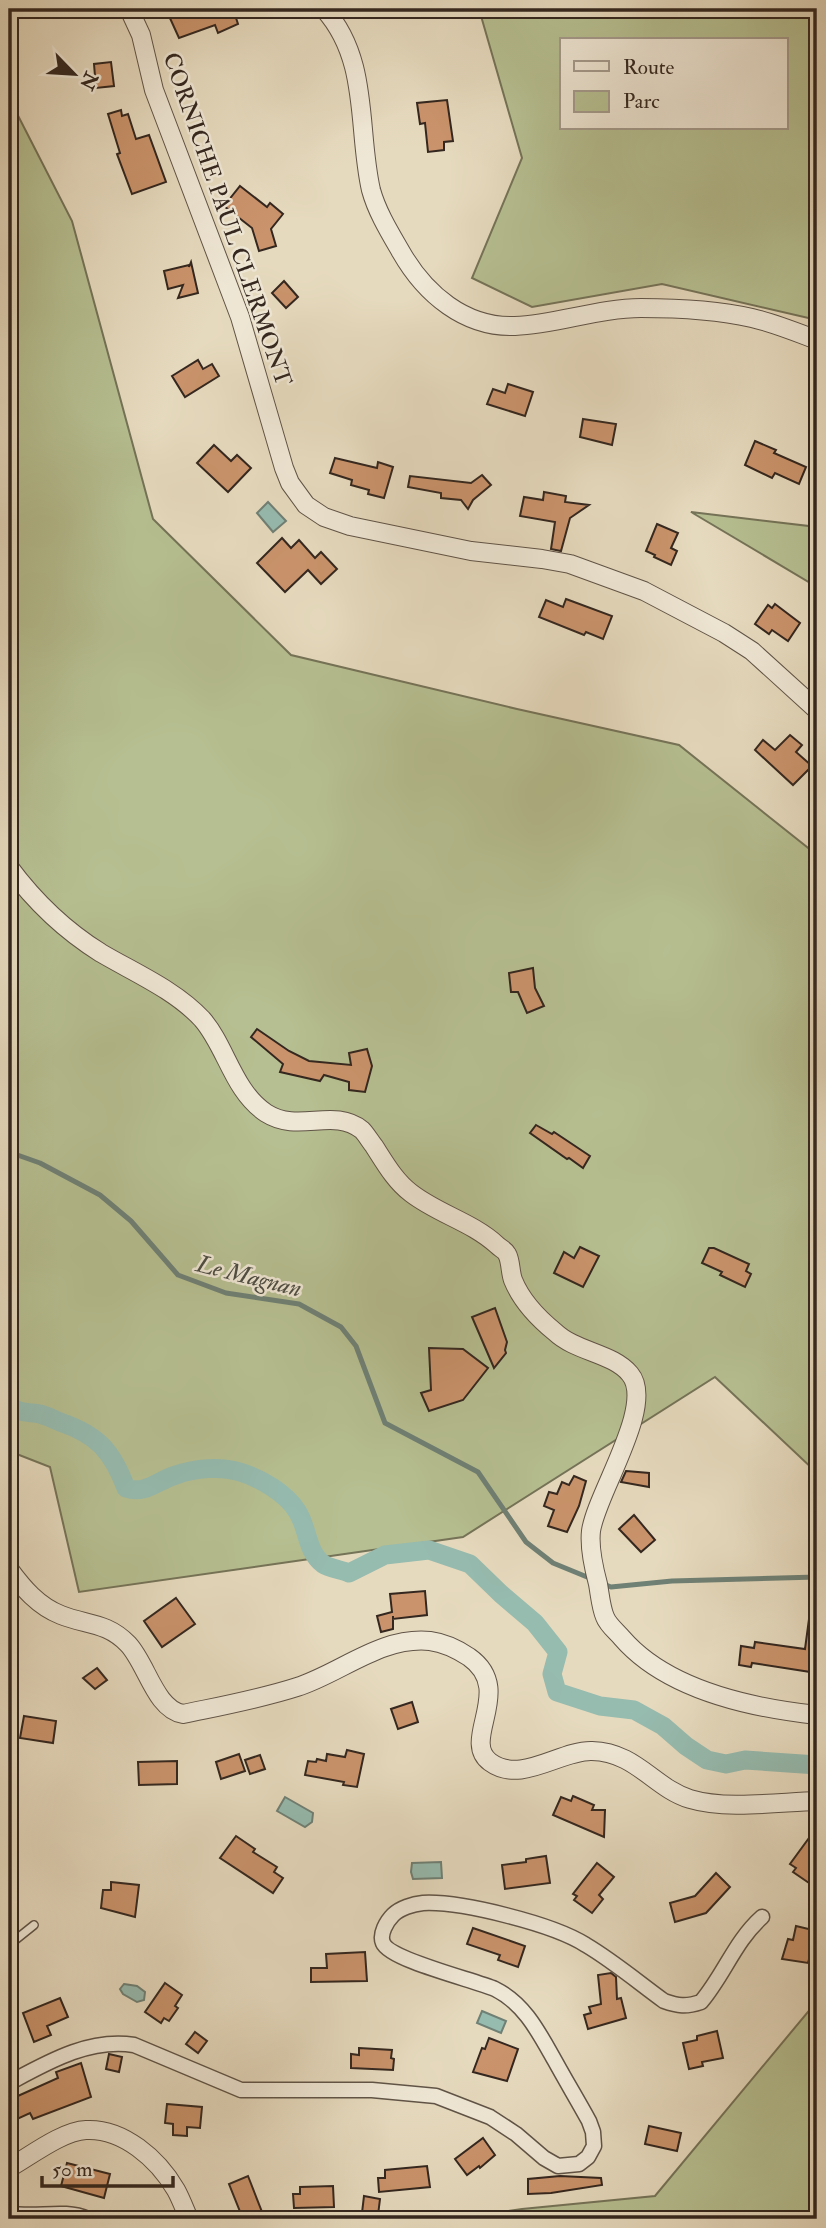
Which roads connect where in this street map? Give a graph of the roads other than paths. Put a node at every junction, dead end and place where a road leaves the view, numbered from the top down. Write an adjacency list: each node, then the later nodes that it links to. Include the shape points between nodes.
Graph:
1 (129, 9): 4 (street, CORNICHE PAUL CLERMONT, via 141,36 154,90 240,317 284,468 306,505 324,517 364,530 471,551 542,558 609,576 724,632)
2 (324, 9): 3 (street, via 344,39 356,69 366,158 377,205 416,275 448,306 508,326 641,308 715,313 751,318)
3 (817, 340)
4 (817, 710)
5 (9, 867): 7 (street, via 62,926 173,995 205,1022 244,1091 264,1111 300,1123 345,1121 363,1131 411,1193 485,1234 507,1254 514,1281 528,1305 556,1334 578,1348 620,1363 633,1376 638,1391 635,1415 591,1531 594,1571 606,1619 633,1650 681,1682 736,1701)
6 (9, 1569): 8 (street, via 29,1595 51,1611 93,1622 119,1636 144,1667 159,1697 175,1713 287,1690 386,1647 432,1641 461,1651 483,1671 489,1698 480,1744 489,1762 502,1768 524,1769 589,1751 610,1753 687,1798 704,1802)
7 (817, 1715)
8 (817, 1801)
9 (762, 1917): 12 (street, via 736,1947 701,2003 677,2006 585,1944 543,1926 437,1904 420,1903 394,1914 382,1936 389,1950 495,1989 529,2017 593,2132 594,2146 579,2164 558,2166 490,2117 436,2095 241,2090 125,2043 90,2046)
10 (34, 1924): 11 (lane)
11 (9, 1945)
12 (9, 2082)
13 (9, 2168): 17 (street, via 66,2135 86,2130 111,2134 135,2144 157,2164 176,2189)
14 (9, 2213): 15 (street)
15 (60, 2216): 16 (street)
16 (88, 2219)
17 (189, 2219)

